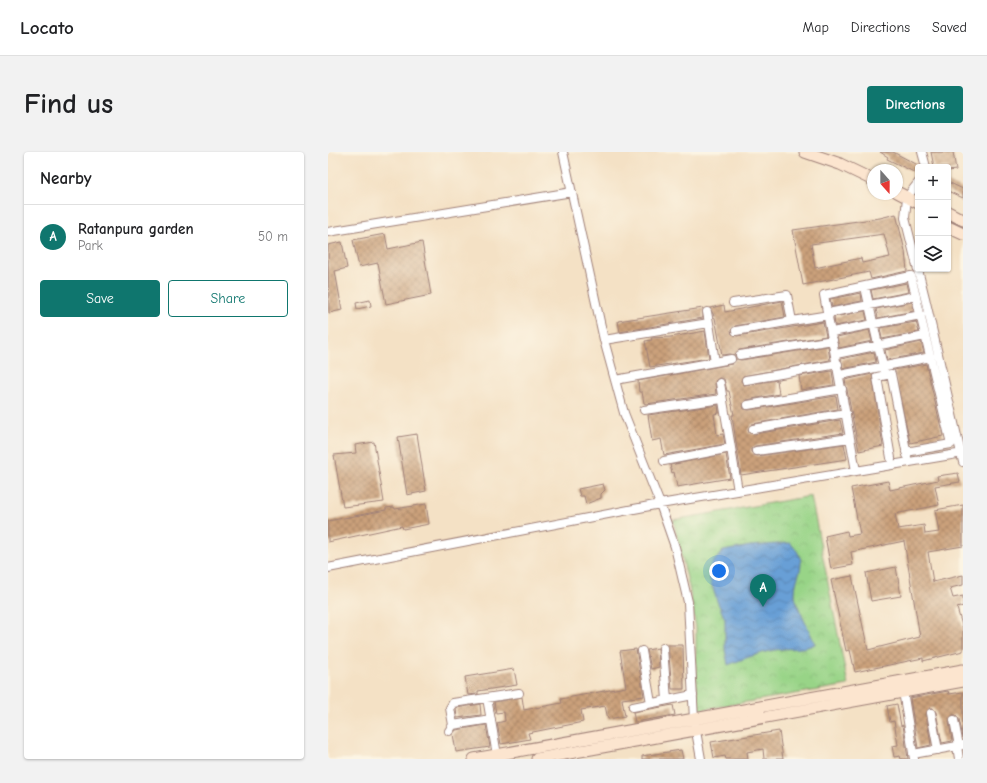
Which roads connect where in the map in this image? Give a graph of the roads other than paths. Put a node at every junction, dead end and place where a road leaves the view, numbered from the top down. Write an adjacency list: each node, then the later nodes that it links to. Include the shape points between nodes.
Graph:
1 (563, 152): 7 (street)
2 (805, 152): 5 (street, via 840,164)
3 (922, 152): 4 (street)
4 (925, 164)
5 (867, 177)
6 (915, 185): 8 (street)
7 (572, 192): 15 (street); 30 (street)
8 (903, 193)
9 (903, 195): 11 (street)
10 (903, 200): 54 (street)
11 (915, 201)
12 (951, 214): 13 (street)
13 (963, 220)
14 (951, 228): 16 (street)
15 (328, 232)
16 (963, 234)
17 (865, 287): 18 (street, via 911,276); 20 (street); 22 (street, via 824,295)
18 (916, 296): 20 (street); 23 (street)
19 (733, 303): 24 (street, via 787,295)
20 (869, 305): 22 (street); 26 (street)
21 (707, 312): 25 (street)
22 (828, 314): 24 (street); 28 (street)
23 (921, 315): 26 (street); 29 (street)
24 (792, 321): 27 (street)
25 (709, 323): 30 (street); 36 (street)
26 (873, 324): 28 (street); 31 (street)
27 (736, 331)
28 (833, 336): 32 (street); 33 (street)
29 (925, 336): 31 (street); 34 (street)
30 (604, 340): 41 (street)
31 (878, 345): 32 (street); 38 (street)
32 (836, 354): 37 (street)
33 (740, 355)
34 (931, 358): 38 (street); 53 (street, via 951,444)
35 (731, 359): 36 (street)
36 (715, 362): 41 (street)
37 (838, 364): 39 (street); 42 (street)
38 (883, 367): 39 (street); 40 (street)
39 (840, 375): 44 (street)
40 (885, 375): 53 (street, via 891,374); 55 (street, via 877,377)
41 (615, 380): 61 (street, via 624,413)
42 (746, 380)
43 (720, 383): 45 (street)
44 (842, 389): 46 (street); 48 (street)
45 (722, 399): 47 (street); 51 (street)
46 (748, 405)
47 (644, 410)
48 (846, 413): 49 (street); 50 (street)
49 (753, 429)
50 (850, 438): 52 (street); 59 (street)
51 (731, 448): 56 (street); 60 (street)
52 (756, 451)
53 (906, 452): 57 (street)
54 (962, 453): 57 (street); 58 (street)
55 (891, 458)
56 (664, 461)
57 (909, 462): 59 (street)
58 (963, 462)
59 (856, 471): 60 (street)
60 (738, 491): 61 (street)
61 (660, 504): 62 (street); 69 (street, via 675,547 688,602)
62 (328, 568)
63 (663, 648): 71 (street)
64 (642, 651): 72 (street)
65 (963, 670): 76 (street)
66 (963, 681): 67 (street)
67 (903, 691): 78 (street); 82 (street)
68 (519, 693): 70 (street)
69 (693, 695): 71 (street); 76 (street)
70 (487, 698): 75 (street); 75 (street, via 451,705 451,728)
71 (667, 700): 72 (street)
72 (651, 703): 73 (street)
73 (633, 707)
74 (930, 713): 80 (street)
75 (491, 719): 81 (street)
76 (694, 720): 78 (street); 81 (street)
77 (954, 720): 79 (street)
78 (696, 731): 84 (street); 85 (street)
79 (960, 746): 80 (street); 87 (street)
80 (936, 750): 82 (street); 86 (street)
81 (497, 755): 83 (street)
82 (913, 756)
83 (474, 759)
84 (537, 759)
85 (701, 759)
86 (936, 759)
87 (959, 759)

